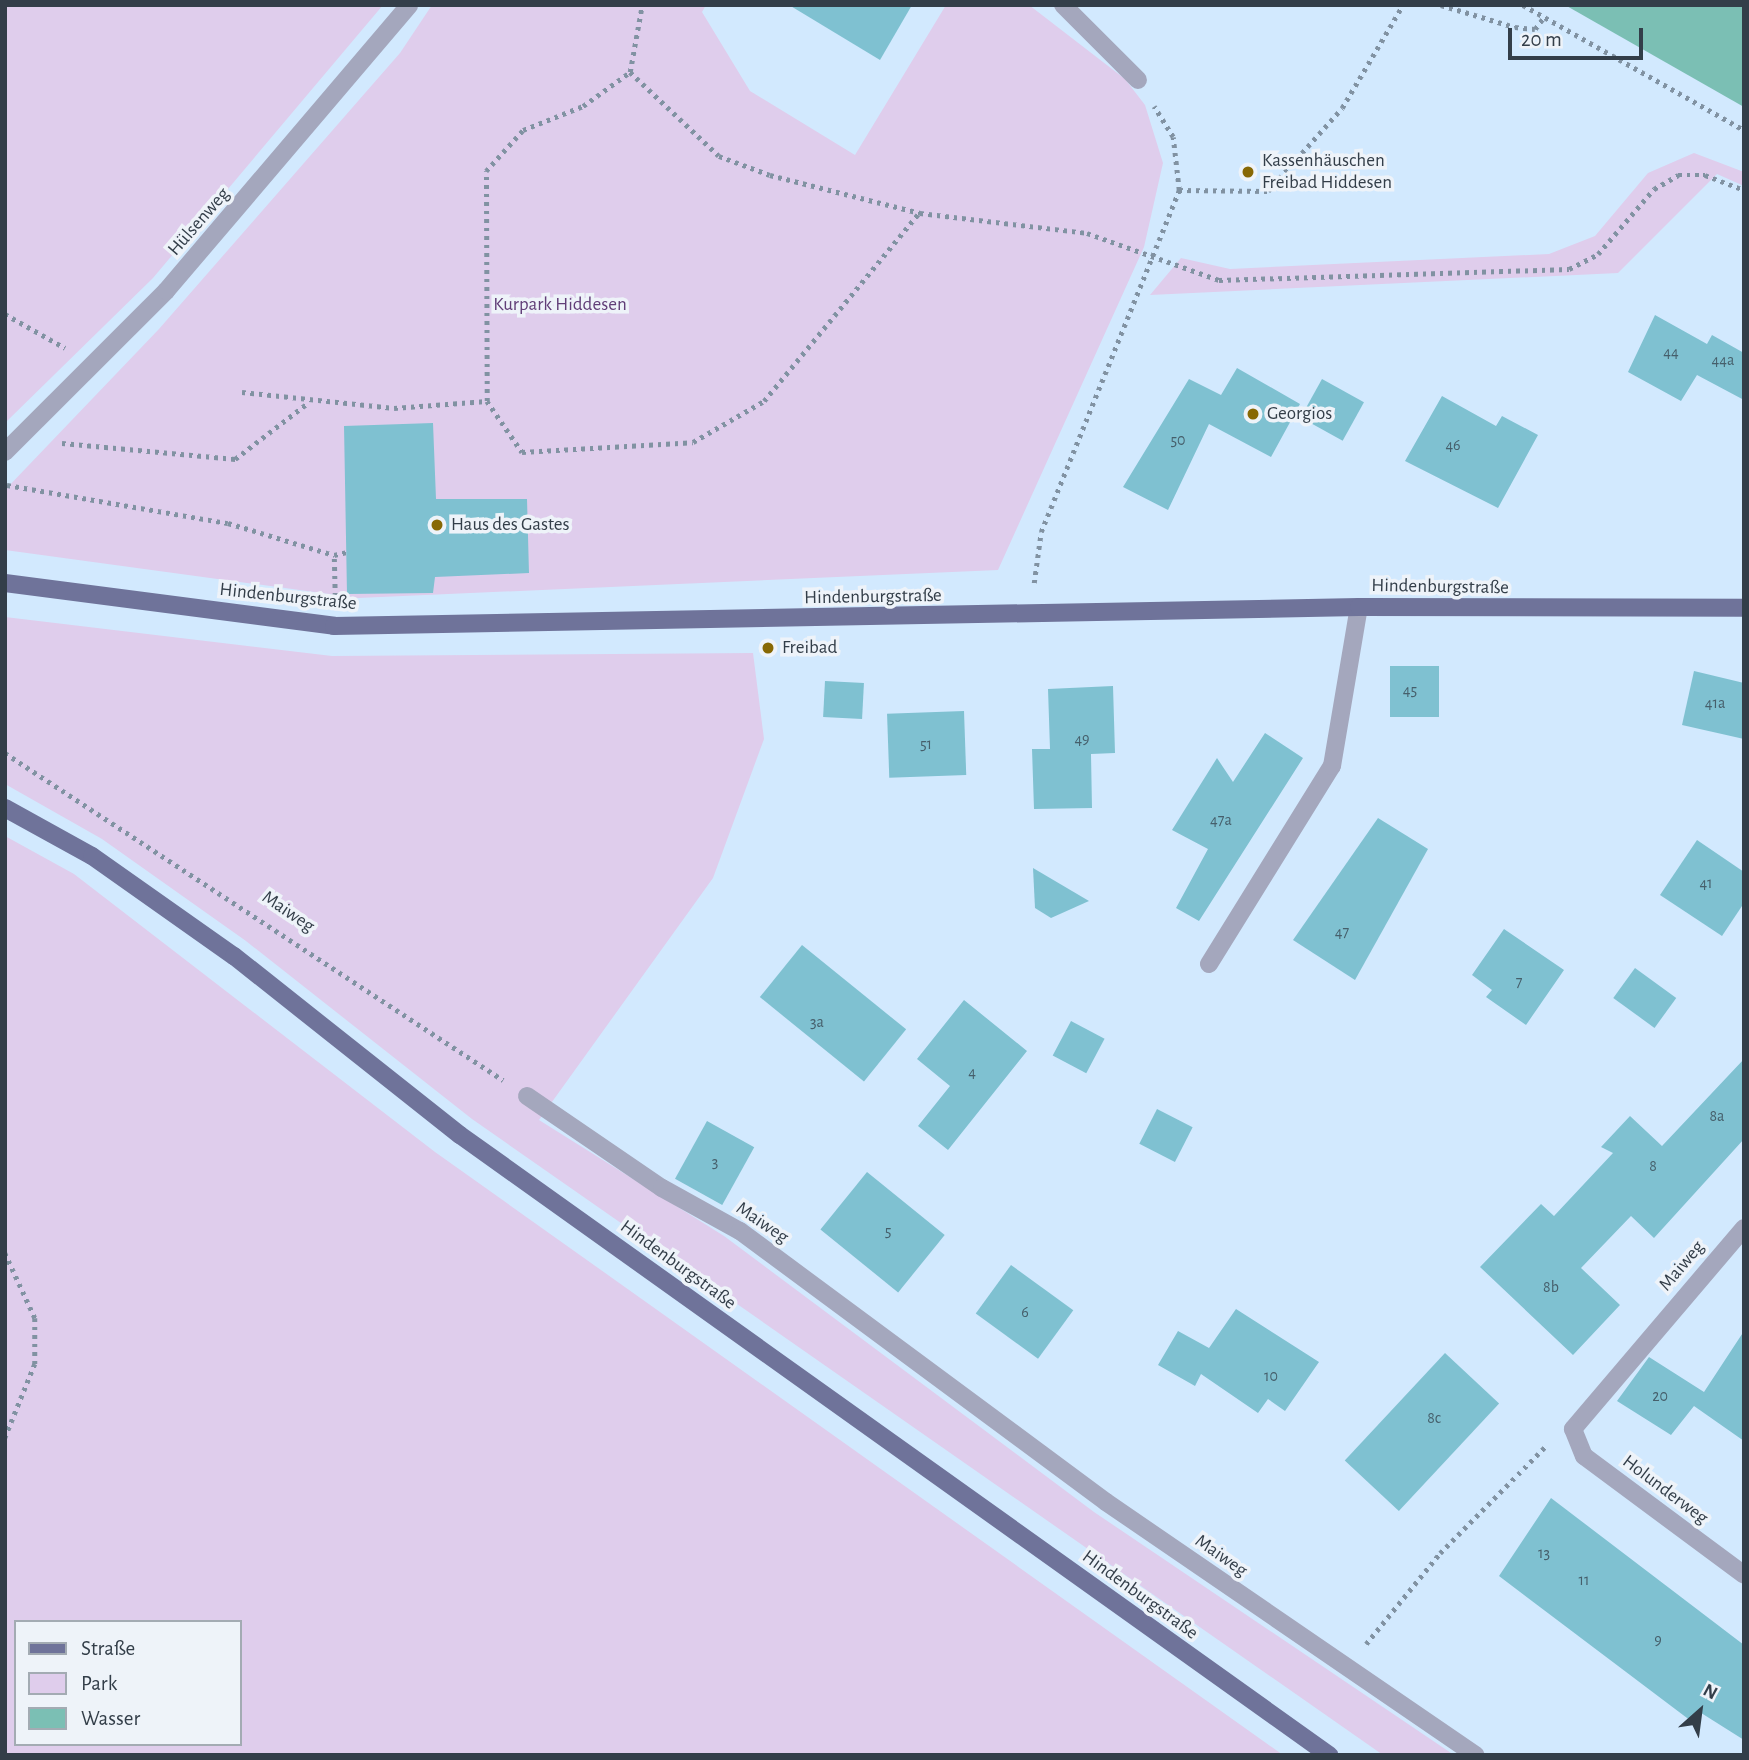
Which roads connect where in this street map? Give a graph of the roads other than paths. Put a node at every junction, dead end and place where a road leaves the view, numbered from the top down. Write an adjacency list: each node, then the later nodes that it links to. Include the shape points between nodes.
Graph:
1 (409, 5): 4 (street, Hülsenweg, via 166,292)
2 (1063, 5): 3 (street)
3 (1138, 80)
4 (5, 452)
5 (5, 583): 6 (main road, Hindenburgstraße, via 334,626)
6 (1359, 607): 7 (main road, Hindenburgstraße); 9 (street, via 1332,766)
7 (1744, 608)
8 (5, 808): 14 (main road, Hindenburgstraße, via 92,856 234,956 460,1135)
9 (1209, 964)
10 (527, 1096): 15 (street, Maiweg, via 662,1188 740,1231 1106,1502)
11 (1744, 1228): 12 (street, Maiweg)
12 (1573, 1429): 13 (street, Holunderweg, via 1584,1456)
13 (1744, 1575)
14 (1329, 1755)
15 (1476, 1755)

